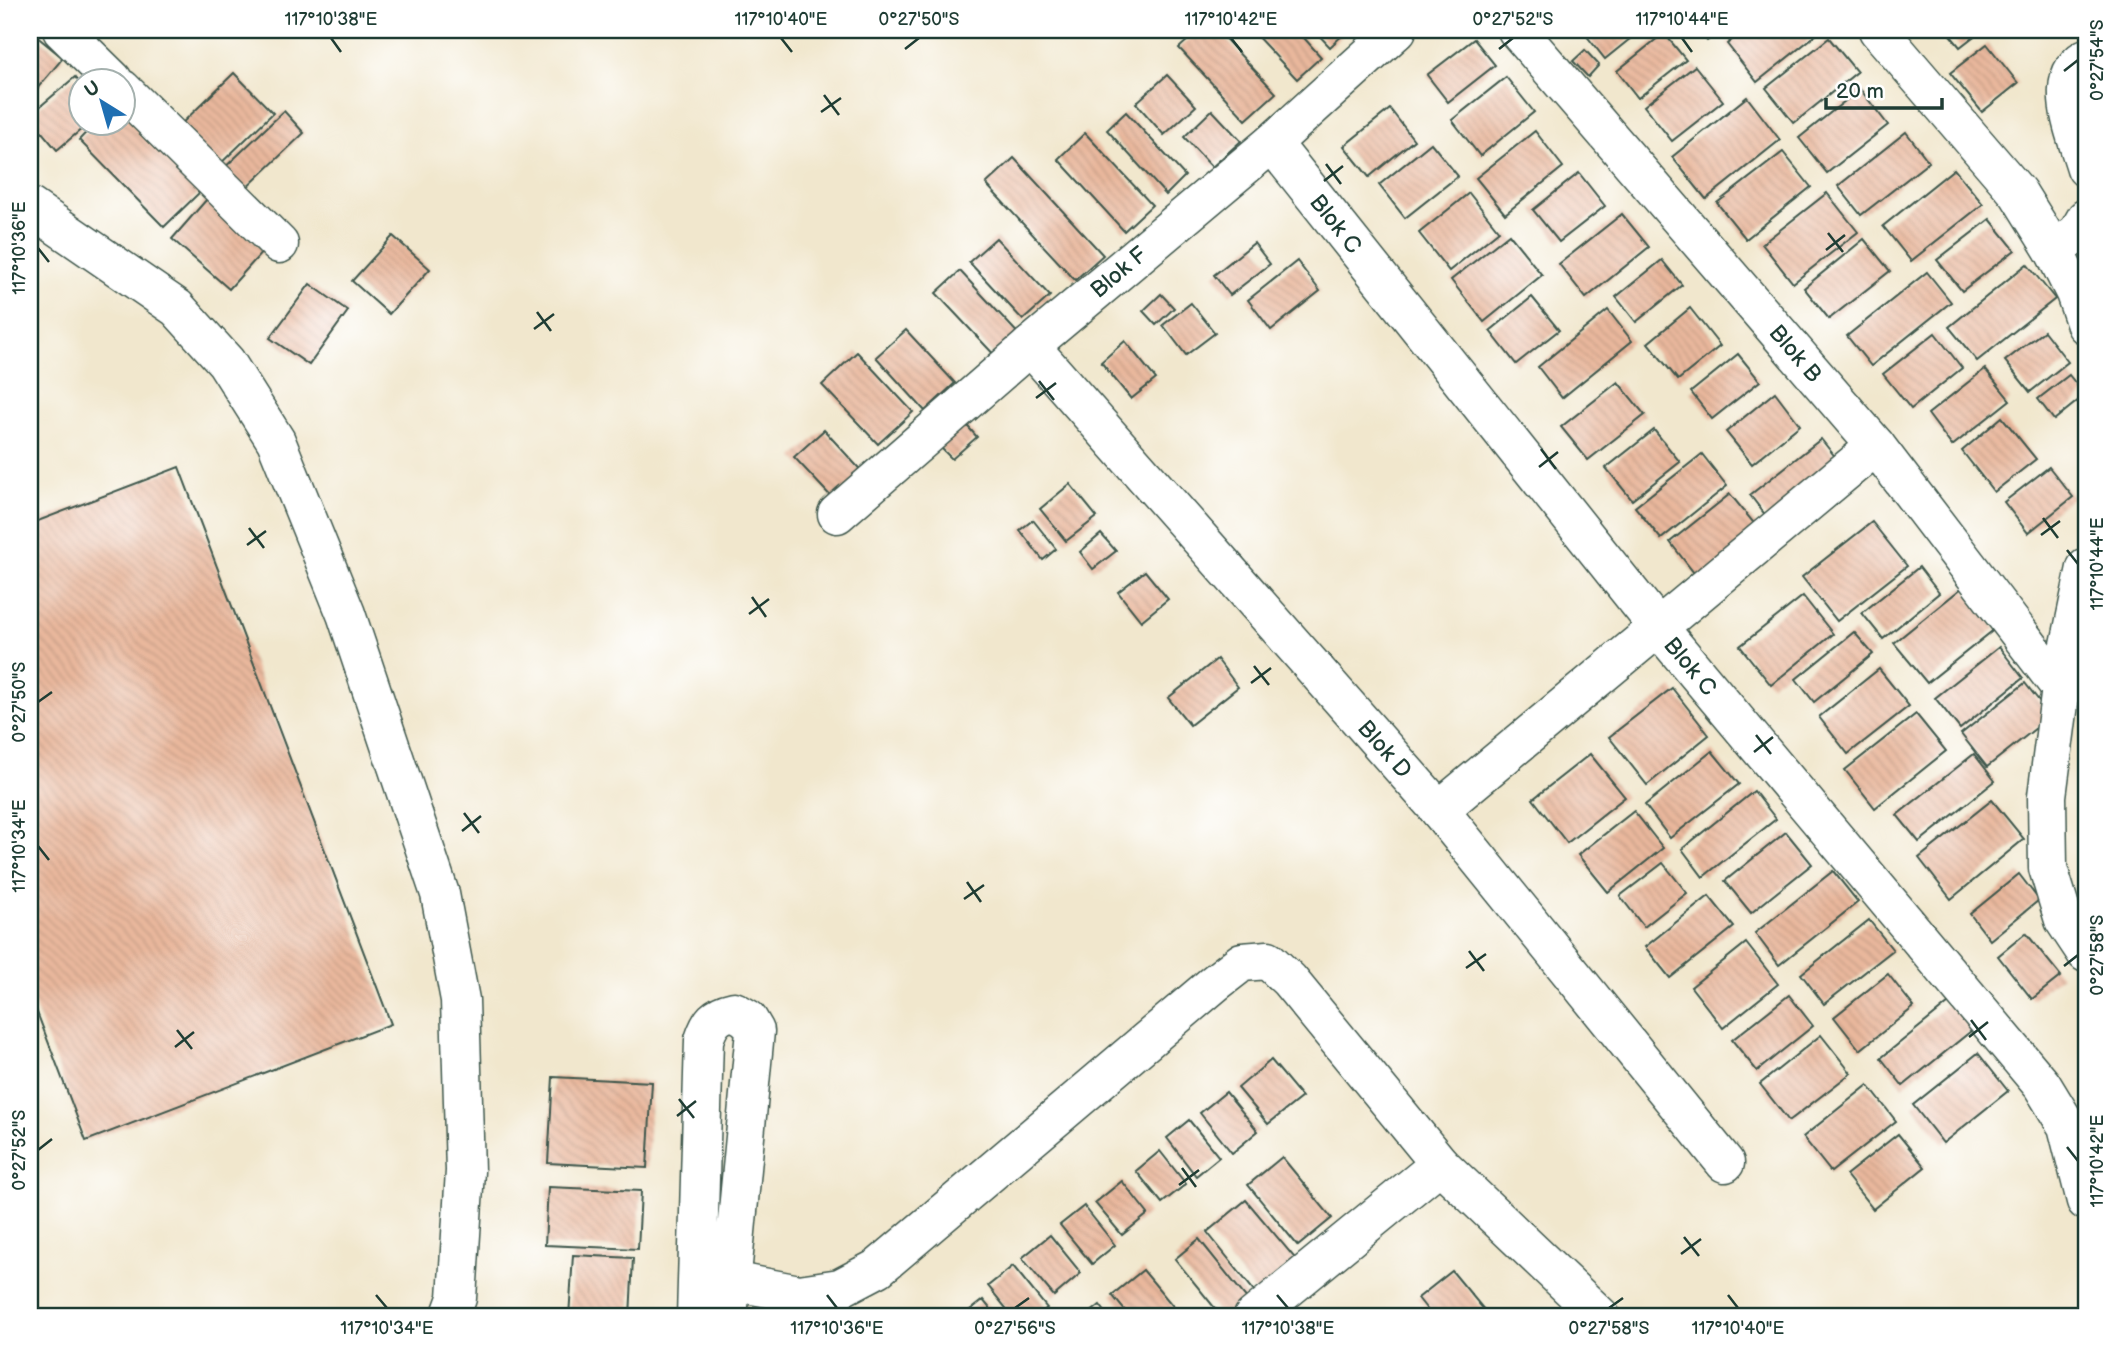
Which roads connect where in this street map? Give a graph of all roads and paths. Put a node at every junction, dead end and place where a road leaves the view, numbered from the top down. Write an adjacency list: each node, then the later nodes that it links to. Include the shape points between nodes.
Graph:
1 (62, 30): 6 (street)
2 (1397, 30): 8 (street, Blok F)
3 (1517, 30): 15 (street, Blok B)
4 (1878, 30): 11 (street, via 2018,193)
5 (2086, 58): 9 (street, via 2070,74 2066,98)
6 (99, 66)
7 (136, 103): 12 (street)
8 (1272, 143): 14 (street, Blok F); 18 (street, Blok C)
9 (2086, 168)
10 (30, 207): 28 (street, via 177,308 226,362 276,441 346,614 440,894 460,1000 465,1171 457,1298)
11 (2076, 237): 13 (street, via 2075,293)
12 (279, 244)
13 (2086, 325)
14 (1030, 346): 16 (street, Blok F); 20 (street, Blok D)
15 (1876, 446): 18 (street); 19 (street, Blok B)
16 (837, 514)
17 (2086, 568): 19 (street)
18 (1658, 627): 20 (street); 26 (street, Blok C, via 2042,1085 2067,1126)
19 (2061, 688): 21 (street, via 2047,796 2048,868 2064,920)
20 (1439, 810): 24 (street, Blok D)
21 (2086, 953)
22 (704, 1062): 23 (street); 23 (street, via 709,1026 721,1014 734,1011 748,1019 755,1031); 29 (street)
23 (751, 1066): 27 (street)
24 (1725, 1163)
25 (1440, 1164): 27 (street, via 1289,980 1268,960 1242,962 878,1268 840,1288); 30 (street); 31 (street)
26 (2086, 1201)
27 (730, 1299)
28 (450, 1317)
29 (696, 1317)
30 (1252, 1317)
31 (1601, 1317)

